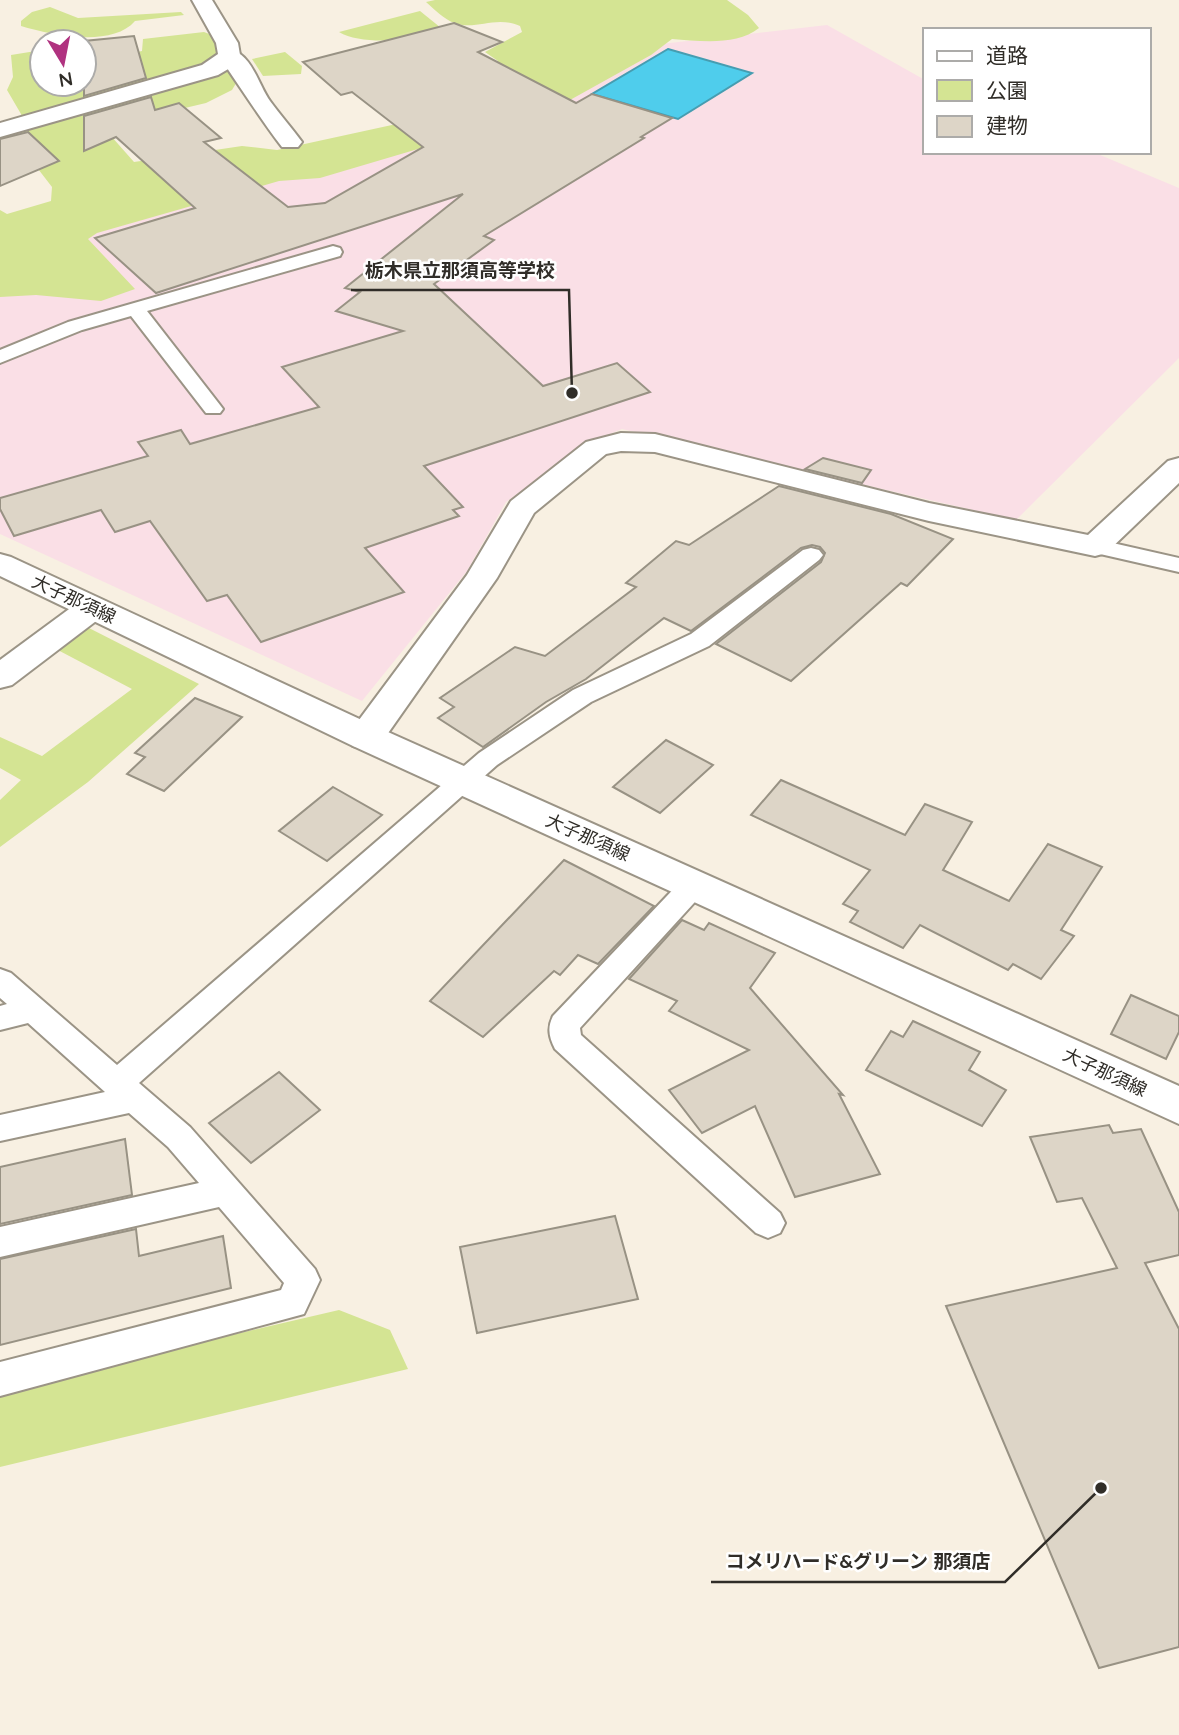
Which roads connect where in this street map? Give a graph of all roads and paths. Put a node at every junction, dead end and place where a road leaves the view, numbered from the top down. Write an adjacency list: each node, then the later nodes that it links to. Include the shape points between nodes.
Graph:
1 (202, 0): 2 (street)
2 (229, 55): 3 (street, via 210,70); 4 (street)
3 (0, 130)
4 (290, 142)
5 (333, 252): 6 (lane)
6 (135, 309): 7 (lane, via 75,326); 8 (lane)
7 (0, 357)
8 (214, 409)
9 (1179, 467): 10 (street)
10 (1095, 546): 13 (lane); 16 (street, via 655,443 621,442 596,448 522,508 481,578)
11 (811, 555): 17 (lane, via 699,640 582,696)
12 (0, 564): 14 (street, 大子那須線)
13 (1179, 565)
14 (92, 608): 15 (street); 16 (street, 大子那須線)
15 (0, 677)
16 (366, 737): 17 (street, 大子那須線)
17 (461, 780): 18 (street, 大子那須線); 22 (lane)
18 (694, 884): 23 (street, 大子那須線); 26 (lane, via 564,1025 566,1040)
19 (0, 981): 20 (lane)
20 (34, 1010): 21 (lane); 22 (lane)
21 (0, 1018)
22 (128, 1090): 24 (lane); 25 (lane, via 179,1137)
23 (1179, 1106)
24 (0, 1128)
25 (227, 1191): 27 (lane); 28 (lane, via 303,1280 292,1303)
26 (768, 1223)
27 (0, 1242)
28 (0, 1379)

